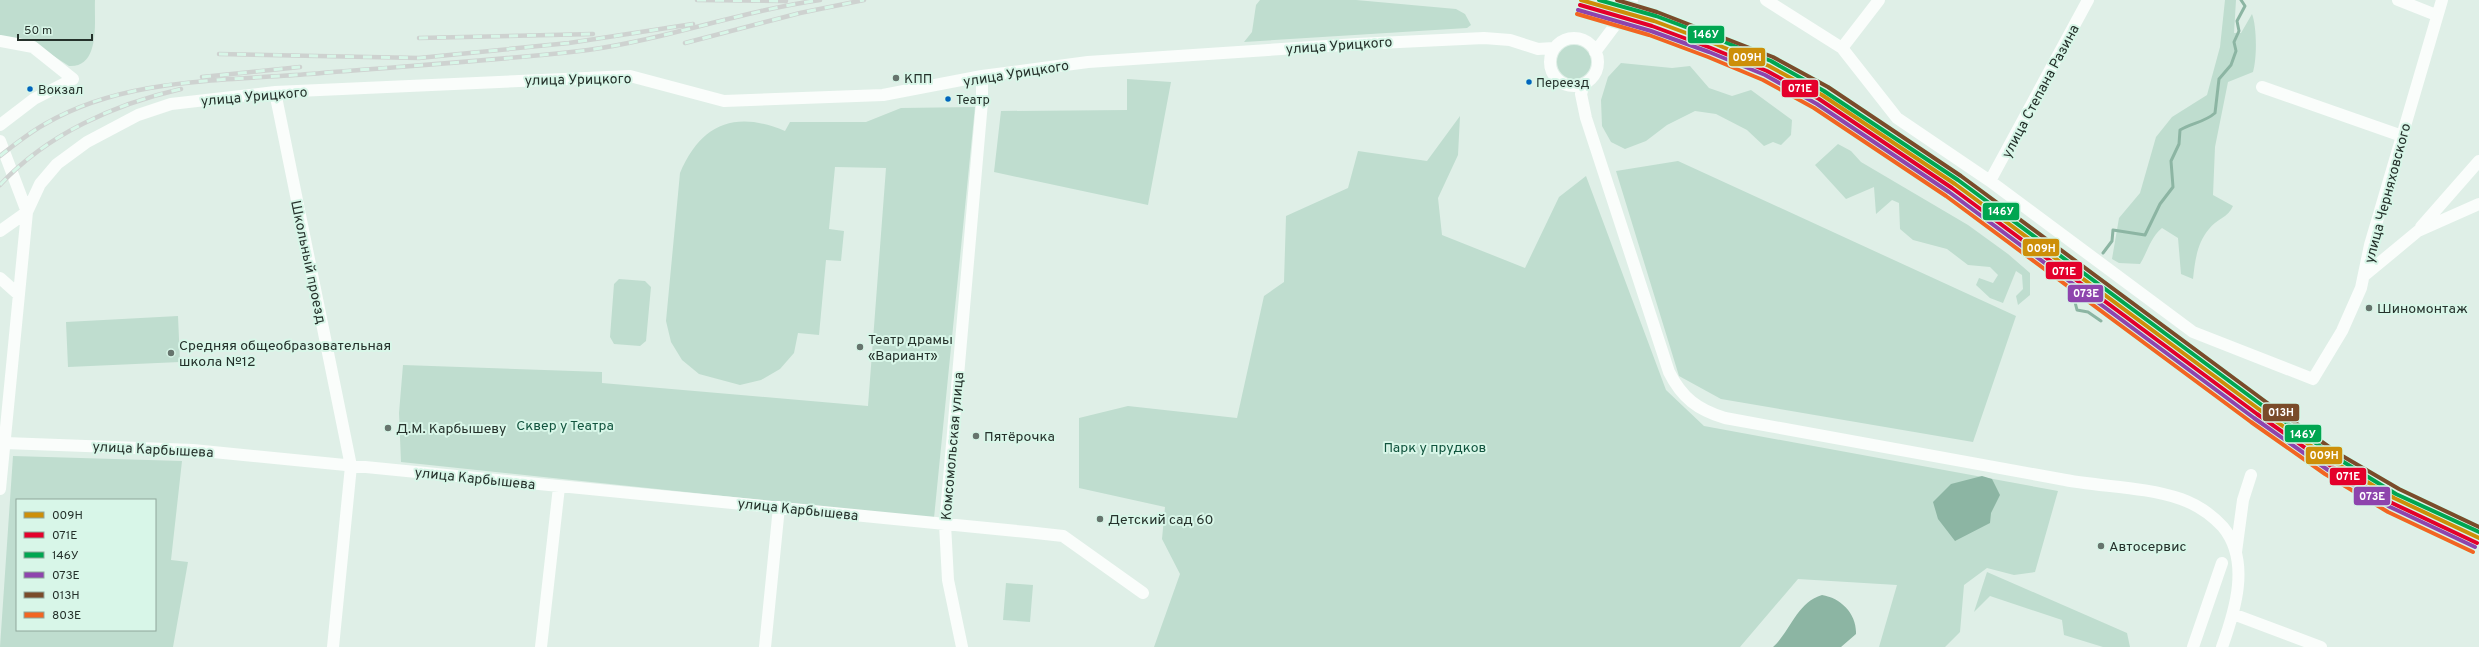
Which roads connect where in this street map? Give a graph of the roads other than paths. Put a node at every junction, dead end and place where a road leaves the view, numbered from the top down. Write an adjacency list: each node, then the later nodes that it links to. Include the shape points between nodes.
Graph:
1 (1632, 0): 9 (street)
2 (1766, 0): 11 (street)
3 (1879, 0): 11 (street)
4 (2088, 0): 22 (street, улица Степана Разина)
5 (2398, 0): 7 (street)
6 (2442, 0): 7 (street, улица Черняховского)
7 (2436, 15): 19 (street, улица Черняховского)
8 (0, 41): 18 (street, via 33,47 73,79 34,99)
9 (1596, 47): 10 (street, via 1574,38 1559,42); 16 (street, via 1597,69 1592,79)
10 (1553, 48): 12 (street); 13 (street)
11 (1842, 48): 22 (street, via 1896,118)
12 (1538, 49): 13 (street); 14 (street, улица Урицкого, via 1510,40 1484,38 1390,42 1058,64)
13 (1550, 60): 16 (street, via 1557,78)
14 (982, 76): 17 (street, улица Урицкого, via 883,96 724,101 630,76); 36 (street, Комсомольская улица, via 982,102)
15 (2262, 87): 19 (street)
16 (1580, 88): 37 (street, via 1595,149 1669,372 1682,394 1696,407 1733,419 2082,484 2180,499 2211,515 2229,536)
17 (274, 92): 24 (street, улица Урицкого, via 171,104 138,115 87,142 57,164 40,184); 31 (street, Школьный проезд)
18 (0, 125)
19 (2402, 136): 27 (street, улица Черняховского, via 2370,245)
20 (0, 141): 24 (street)
21 (2479, 161): 26 (street)
22 (1990, 181): 27 (street, улица Черняховского, via 2193,332 2313,379 2342,331)
23 (2479, 204): 26 (street)
24 (27, 212): 25 (street); 29 (street, улица Урицкого)
25 (0, 231)
26 (2418, 231): 27 (street)
27 (2365, 275)
28 (0, 278): 29 (street)
29 (18, 294): 30 (street, улица Урицкого)
30 (5, 443): 31 (street, улица Карбышева, via 177,449); 34 (street, улица Урицкого)
31 (351, 466): 33 (street, улица Карбышева); 41 (street, Школьный проезд)
32 (2251, 475): 37 (street, via 2243,500)
33 (558, 487): 35 (street, улица Карбышева); 42 (street)
34 (0, 489)
35 (779, 507): 36 (street, улица Карбышева); 43 (street)
36 (945, 524): 39 (street, улица Карбышева, via 1064,536); 44 (street, Комсомольская улица, via 948,580)
37 (2236, 554): 40 (street, via 2238,574)
38 (2222, 563): 45 (street)
39 (1143, 593)
40 (2233, 614): 46 (street); 47 (street)
41 (333, 647)
42 (541, 647)
43 (765, 647)
44 (962, 647)
45 (2193, 647)
46 (2222, 647)
47 (2321, 647)

